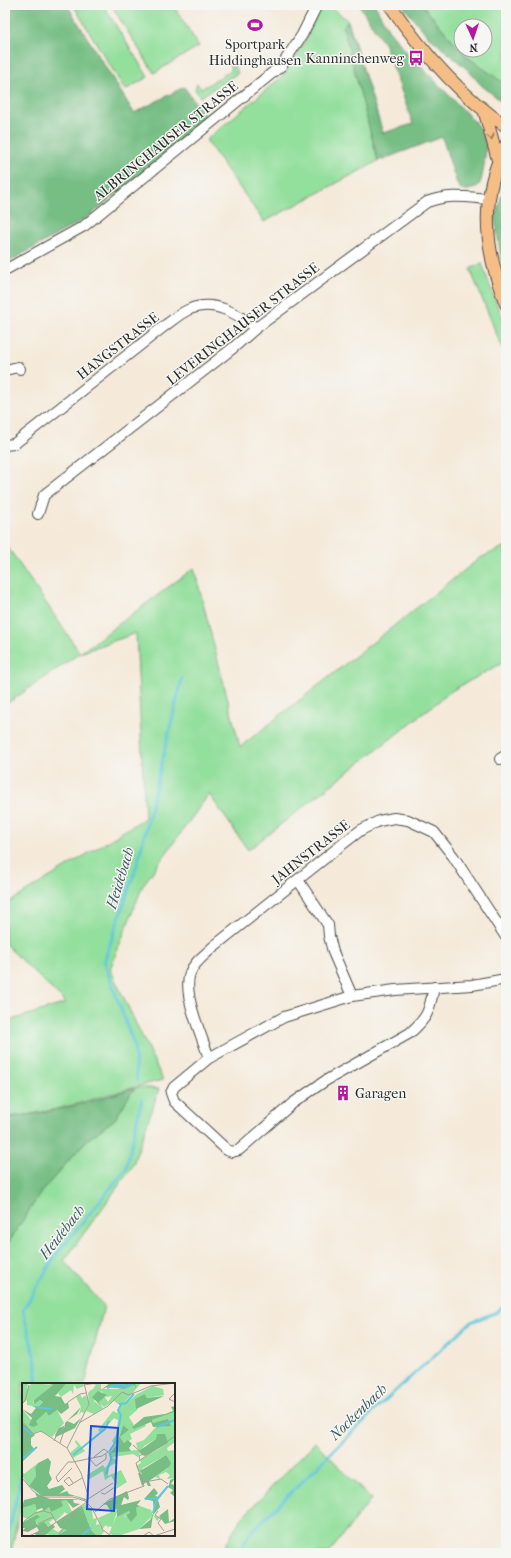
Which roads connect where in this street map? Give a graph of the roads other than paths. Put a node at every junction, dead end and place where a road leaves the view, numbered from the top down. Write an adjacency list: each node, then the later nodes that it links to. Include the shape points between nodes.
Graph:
1 (317, 5): 8 (street, ALBRINGHAUSER STRASSE, via 302,35 282,65 84,226)
2 (390, 5): 3 (main road, via 425,51)
3 (485, 113): 4 (main road); 6 (main road, one-way to 6)
4 (506, 126)
5 (506, 145): 6 (main road)
6 (500, 165): 7 (main road)
7 (488, 199): 9 (main road, via 489,243 493,265); 10 (street, LEVERINGHAUSER STRASSE, via 449,196 427,202)
8 (5, 270)
9 (506, 304)
10 (256, 328): 13 (street, HANGSTRASSE, via 228,310 201,306 189,309 20,440); 14 (street, LEVERINGHAUSER STRASSE, via 44,495)
11 (20, 369): 12 (street, via 18,367)
12 (5, 370)
13 (5, 445)
14 (38, 514)
15 (298, 880): 16 (street, JAHNSTRASSE, via 361,830 379,821 394,818 408,820 434,832); 19 (street, via 328,924 333,952); 20 (street, JAHNSTRASSE, via 213,947 197,962 190,973 188,989)
16 (506, 936)
17 (506, 979): 18 (street, via 472,985)
18 (434, 987): 19 (street); 20 (street, via 428,1014 422,1023 410,1033 325,1081 293,1103 240,1150 226,1150 174,1101 171,1093 174,1087)
19 (352, 996): 20 (street, via 284,1017)
20 (209, 1058)

